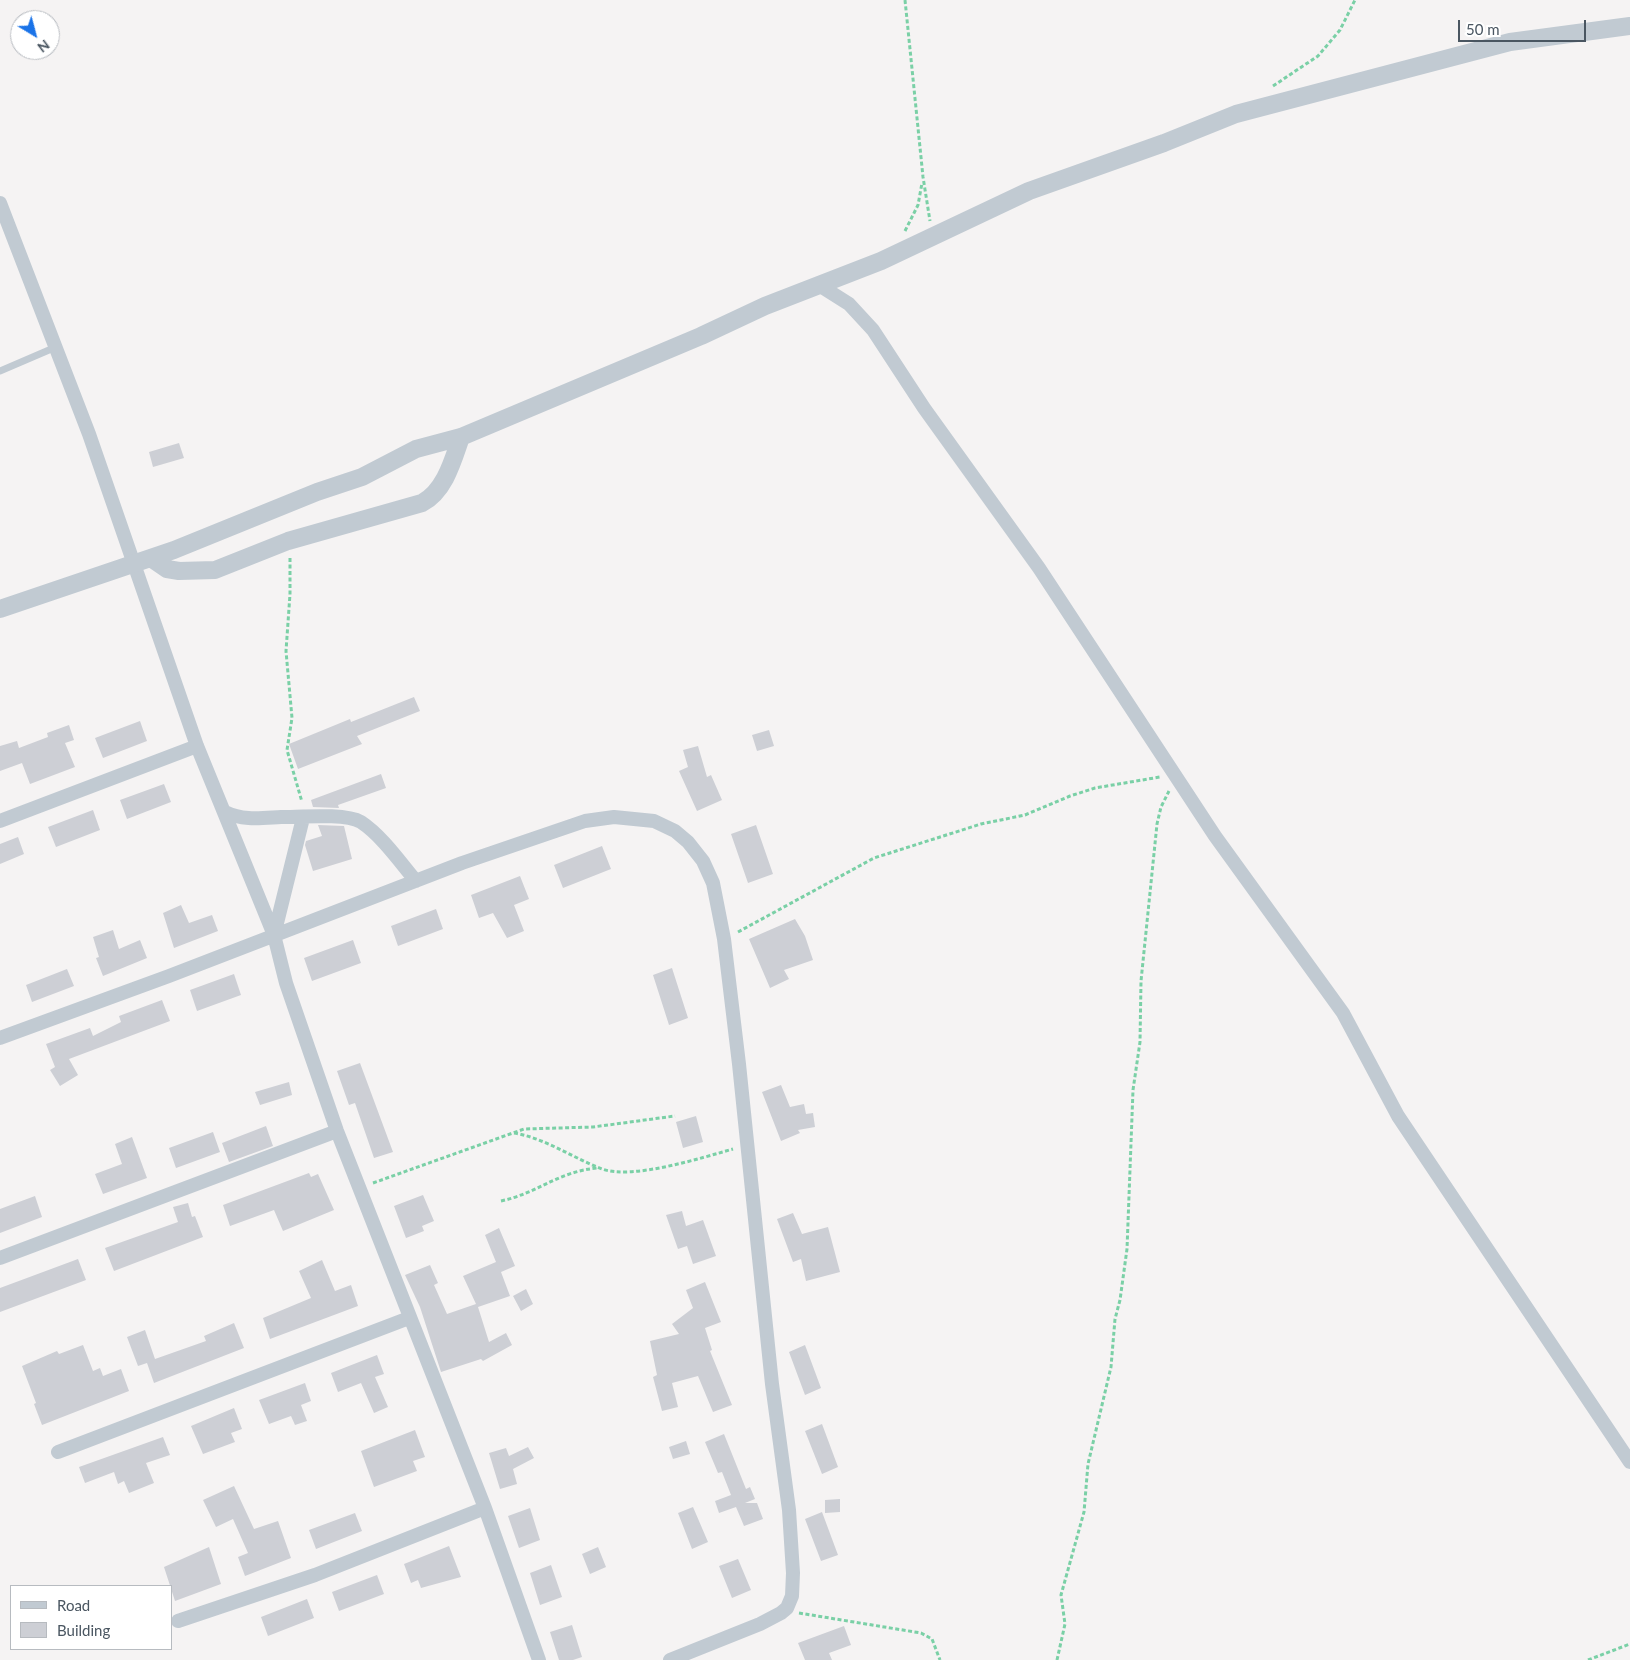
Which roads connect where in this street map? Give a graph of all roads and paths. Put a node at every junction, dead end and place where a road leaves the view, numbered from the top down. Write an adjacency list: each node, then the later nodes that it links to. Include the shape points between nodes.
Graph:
1 (905, 0): 5 (path)
2 (1355, 0): 4 (path, via 1340,30 1318,56)
3 (1630, 26): 8 (street, via 1510,42 1236,114 1029,191)
4 (1270, 88)
5 (923, 177): 7 (path, via 918,205); 8 (path)
6 (0, 202): 10 (street)
7 (900, 238)
8 (932, 238): 9 (street)
9 (819, 285): 12 (street); 18 (street, via 849,304 873,330 924,408 1039,568)
10 (57, 347): 11 (lane); 15 (street)
11 (0, 371)
12 (461, 437): 13 (street, via 448,470 431,498 407,508); 14 (street, via 416,449 362,478 317,492)
13 (288, 541): 14 (street, via 205,572 168,568); 20 (path, via 290,594 286,651 292,718 287,750 301,797)
14 (151, 558): 15 (street)
15 (132, 564): 16 (street); 17 (street)
16 (0, 609)
17 (197, 746): 19 (street); 21 (street)
18 (1176, 777): 24 (path, via 1095,788 1025,816 981,824 874,858); 36 (street, via 1343,1012 1398,1116); 44 (path, via 1161,807 1156,833 1141,981 1140,1042 1133,1090 1127,1249 1115,1318 1111,1367 1088,1464 1084,1512 1061,1596 1065,1624)
19 (225, 812): 20 (street, via 245,818); 23 (street)
20 (303, 818): 22 (street, via 350,818 360,822); 23 (street)
21 (0, 821)
22 (416, 881): 23 (street); 24 (street, via 586,820 614,817 654,821 675,831 703,861 713,883)
23 (274, 935): 25 (street); 27 (street, via 286,983)
24 (724, 939): 29 (street)
25 (0, 1038)
26 (675, 1116): 28 (path, via 593,1127)
27 (337, 1131): 31 (street); 33 (street)
28 (511, 1132): 30 (path, via 534,1138); 31 (path, via 440,1161)
29 (747, 1145): 30 (path, via 645,1170 626,1172); 38 (street, via 792,1541 792,1596)
30 (599, 1168): 32 (path, via 563,1174 529,1193)
31 (361, 1187): 34 (street)
32 (501, 1201)
33 (0, 1258)
34 (409, 1318): 35 (street); 37 (street)
35 (58, 1452)
36 (1630, 1462)
37 (485, 1508): 39 (street, via 315,1575); 41 (street)
38 (787, 1608): 42 (street, via 760,1624); 43 (path, via 808,1616 851,1620 928,1635)
39 (178, 1621)
40 (1630, 1644): 45 (path)
41 (539, 1660)
42 (670, 1660)
43 (940, 1660)
44 (1057, 1660)
45 (1588, 1660)

